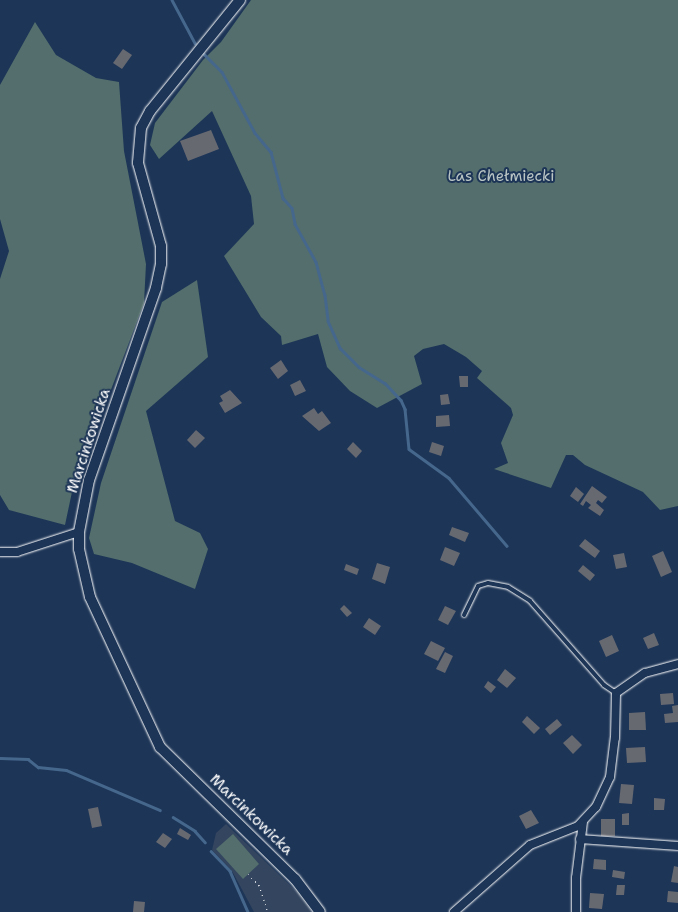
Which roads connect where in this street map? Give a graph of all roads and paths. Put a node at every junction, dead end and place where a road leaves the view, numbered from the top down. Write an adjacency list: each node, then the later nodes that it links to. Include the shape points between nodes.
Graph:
1 (240, 0): 2 (street, Marcinkowicka, via 150,111 141,128 138,163 161,246 161,264 153,298 89,480)
2 (78, 532): 3 (street, via 17,552); 12 (street, Marcinkowicka, via 80,567 90,597 160,746 295,878)
3 (0, 552)
4 (464, 615): 6 (lane, via 478,586 488,583 508,588 530,601 604,684)
5 (678, 664): 6 (street, via 645,673)
6 (616, 692): 7 (street, via 610,777 596,807)
7 (583, 818): 8 (street); 13 (street, via 578,826 530,845)
8 (580, 840): 9 (street); 14 (street)
9 (678, 846)
10 (248, 874): 11 (path, via 259,885)
11 (268, 912)
12 (320, 912)
13 (454, 912)
14 (576, 912)

